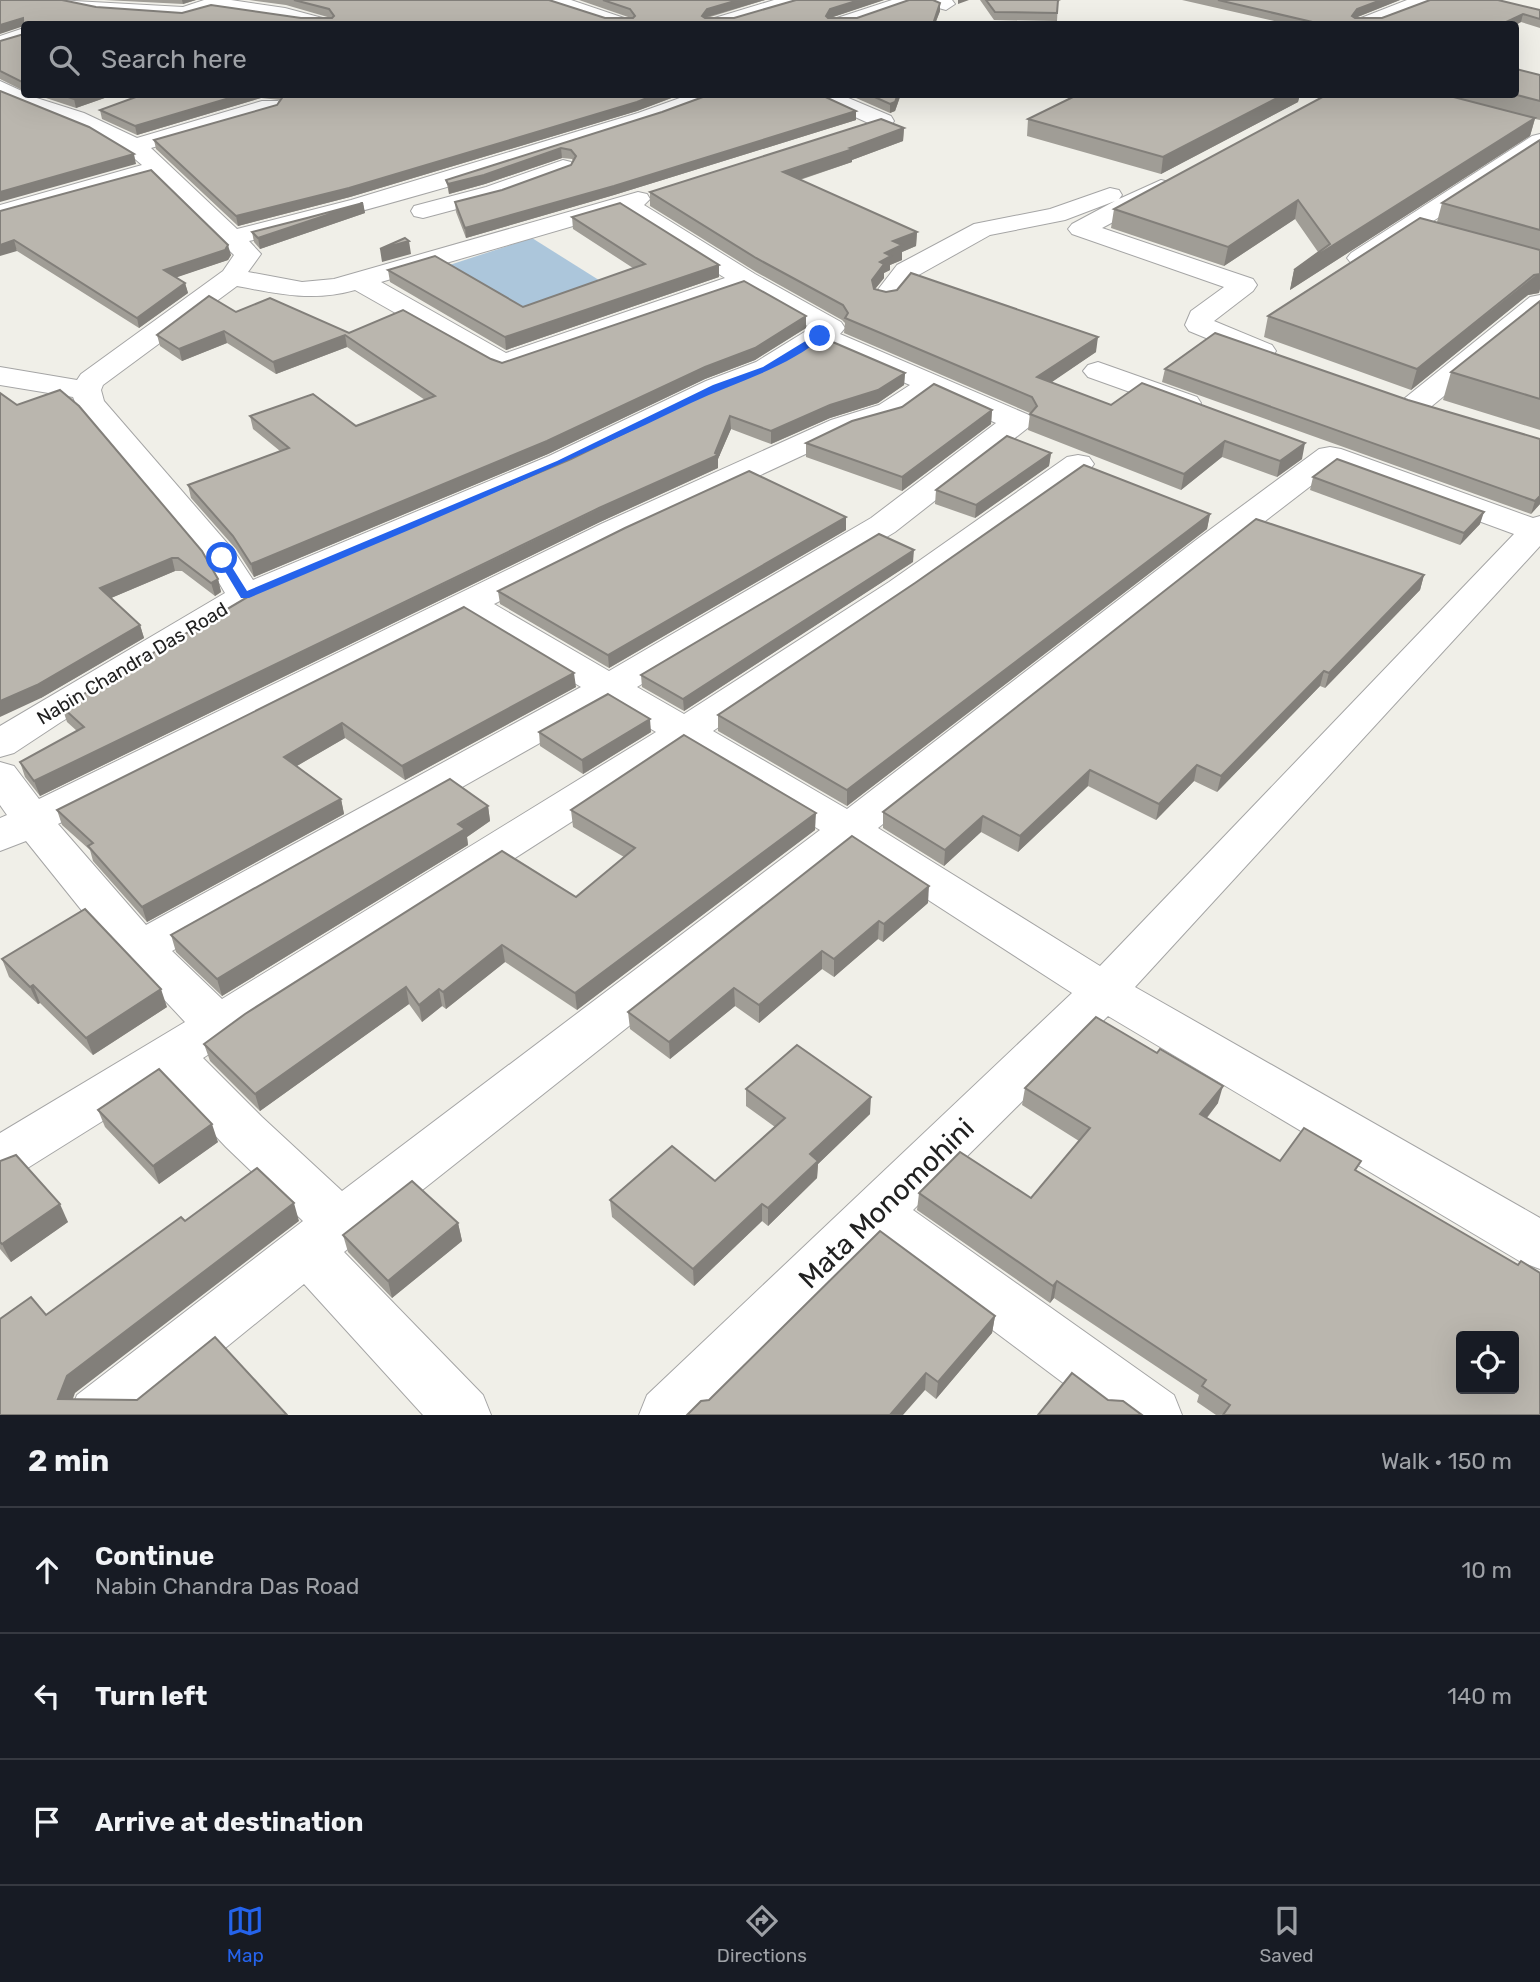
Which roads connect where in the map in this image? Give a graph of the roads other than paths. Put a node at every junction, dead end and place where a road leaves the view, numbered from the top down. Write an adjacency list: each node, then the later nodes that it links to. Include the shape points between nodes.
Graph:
1 (65, 0): 7 (street)
2 (553, 0): 10 (street)
3 (794, 0): 11 (street)
4 (911, 0): 12 (street)
5 (1424, 0): 13 (street)
6 (216, 2): 7 (street, via 184,13); 9 (street)
7 (98, 7): 8 (street)
8 (62, 20)
9 (312, 21)
10 (614, 21)
11 (725, 21)
12 (847, 21)
13 (1371, 21)
14 (21, 35): 15 (street)
15 (0, 43)
16 (0, 88): 21 (street)
17 (701, 98): 29 (street)
18 (829, 98): 22 (street, via 883,121)
19 (270, 106): 24 (street)
20 (100, 110): 21 (street)
21 (76, 118): 24 (street)
22 (852, 131)
23 (1536, 132): 32 (street)
24 (135, 145): 26 (street)
25 (615, 149): 31 (street, via 494,192)
26 (158, 167): 30 (street); 34 (street)
27 (662, 191): 28 (street)
28 (624, 203): 36 (street); 37 (street)
29 (360, 205): 31 (street); 34 (street)
30 (0, 213)
31 (383, 222): 34 (street)
32 (1409, 225): 33 (street); 35 (street)
33 (1436, 232)
34 (237, 256): 37 (street, via 302,290); 45 (street, via 91,380)
35 (1343, 269)
36 (746, 280): 37 (street, via 504,363); 40 (street, via 831,328)
37 (359, 281)
38 (886, 296): 41 (street, via 906,271 983,229 1056,215 1174,173 1081,229 1244,285 1201,317 1199,325)
39 (1540, 303): 46 (street)
40 (820, 336): 44 (street); 50 (street, via 766,369 716,387 560,463)
41 (1280, 357)
42 (1098, 371): 47 (street)
43 (0, 376): 45 (street)
44 (929, 383): 48 (street, via 1018,421); 51 (street, via 864,422 842,426 613,531)
45 (86, 390): 50 (street, Nabin Chandra Das Road, via 89,403 222,558)
46 (1416, 404)
47 (1214, 413)
48 (1024, 442): 52 (street); 53 (street, via 1091,469)
49 (1538, 528): 57 (street, via 1317,451 1222,520); 59 (street, Mata Monomohini)
50 (245, 596): 54 (street, Nabin Chandra Das Road)
51 (468, 604): 52 (street); 56 (street)
52 (608, 688): 53 (street); 58 (street)
53 (684, 732): 57 (street); 60 (street)
54 (0, 744)
55 (0, 775): 56 (street)
56 (15, 828): 58 (street)
57 (849, 829): 59 (street); 64 (street)
58 (141, 948): 60 (street)
59 (1104, 991): 63 (street, Mata Monomohini); 65 (street)
60 (218, 1025): 61 (street)
61 (170, 1055): 62 (street); 64 (street, via 244,1132)
62 (0, 1159)
63 (876, 1213): 68 (street, Mata Monomohini); 69 (street)
64 (323, 1236): 66 (street); 67 (street)
65 (1540, 1245)
66 (98, 1415)
67 (462, 1415)
68 (668, 1415)
69 (1153, 1415)

